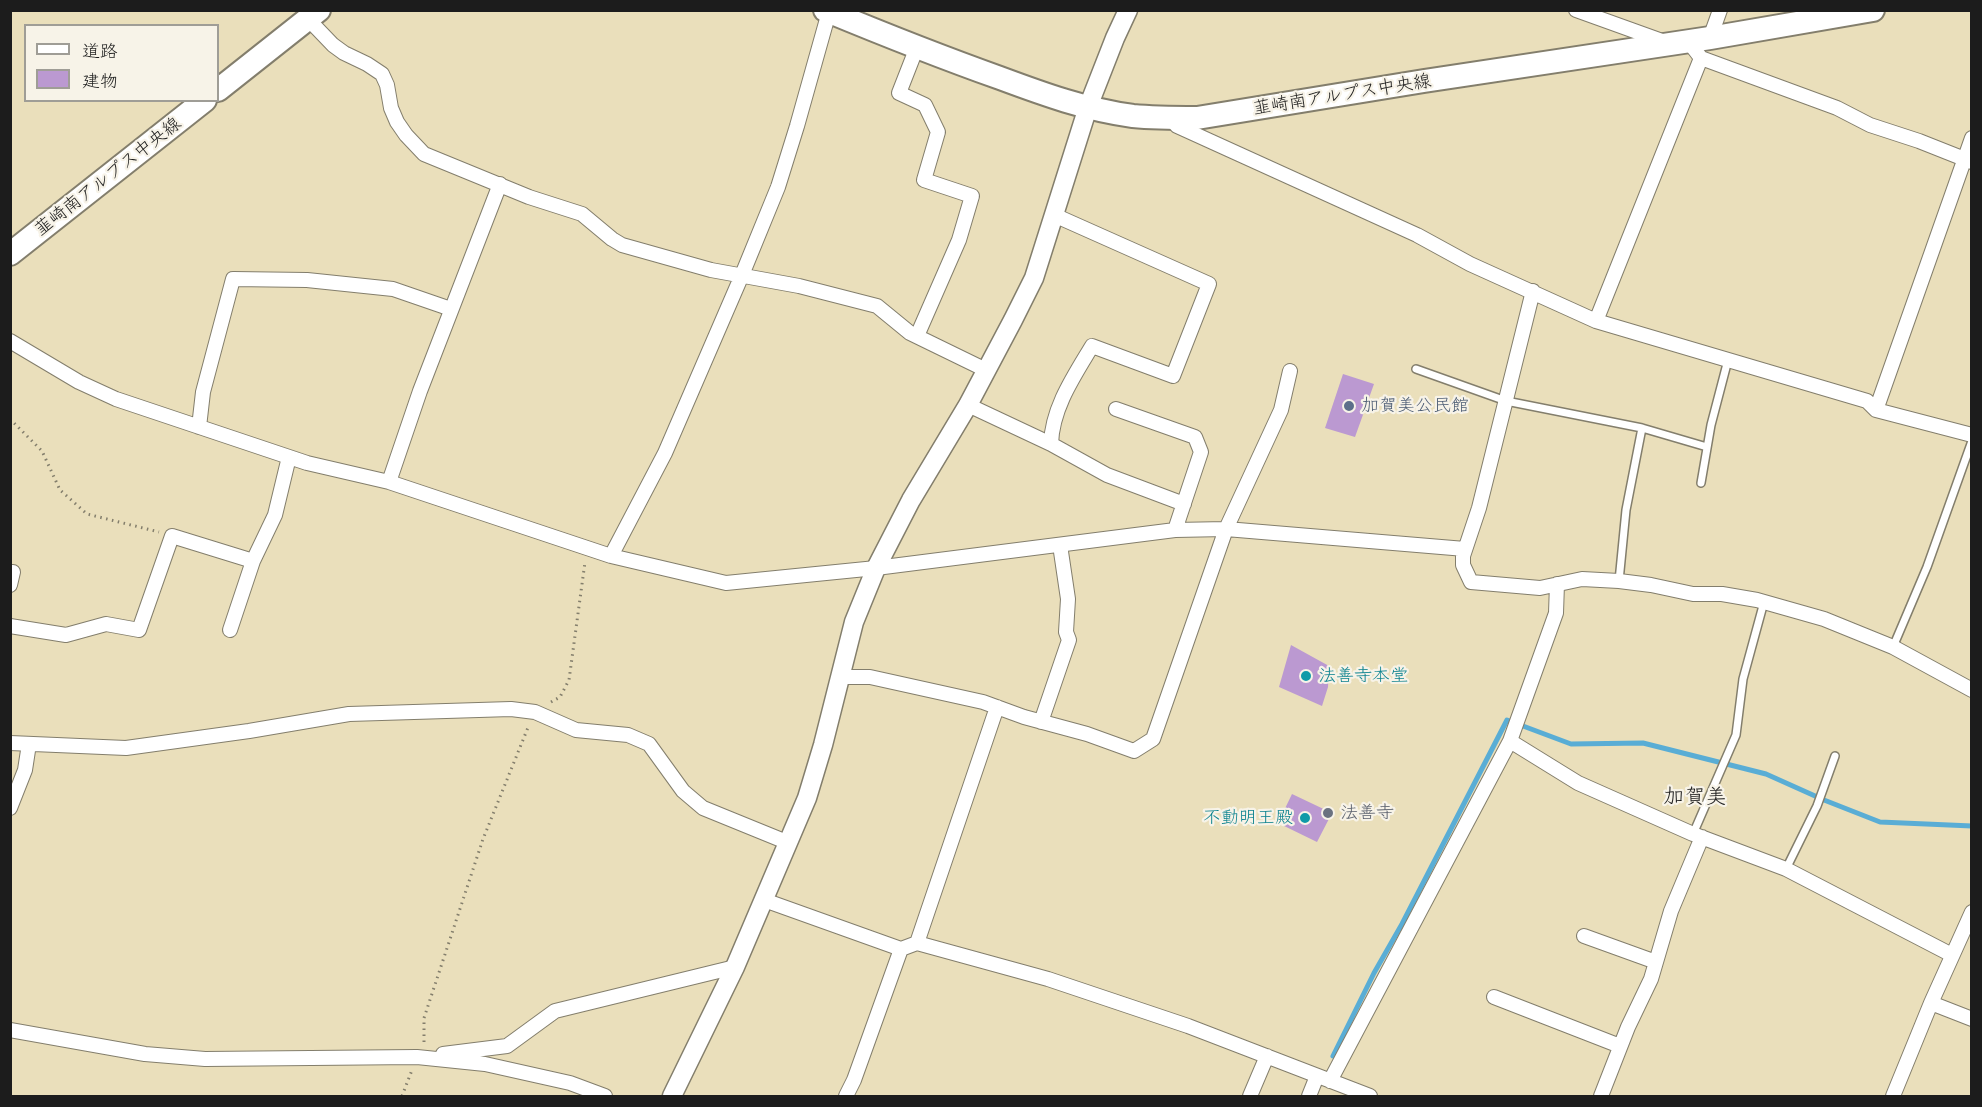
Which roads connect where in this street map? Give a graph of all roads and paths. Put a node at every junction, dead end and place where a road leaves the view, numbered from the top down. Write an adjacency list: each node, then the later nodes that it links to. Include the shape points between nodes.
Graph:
1 (1128, 10): 11 (street)
2 (1576, 10): 7 (street)
3 (1720, 10): 7 (street)
4 (1873, 10): 7 (main road, 韮崎南アルプス中央線)
5 (827, 11): 8 (main road, 韮崎南アルプス中央線); 18 (street, via 778,187)
6 (313, 14): 9 (main road); 15 (street, via 333,45 382,74 397,122 424,154)
7 (1692, 45): 12 (main road, 韮崎南アルプス中央線, via 1197,118); 14 (street, via 1870,125); 21 (street)
8 (918, 47): 11 (main road, 韮崎南アルプス中央線); 22 (street, via 899,93 925,105 938,132 924,180 972,195 958,240)
9 (219, 89)
10 (202, 102): 17 (main road, 韮崎南アルプス中央線)
11 (1088, 107): 12 (main road, 韮崎南アルプス中央線, via 1131,116); 16 (street)
12 (1170, 118): 19 (street, via 1177,126)
13 (1971, 138): 14 (street)
14 (1968, 160): 31 (street)
15 (500, 184): 18 (street, via 582,214 622,245); 20 (street)
16 (1054, 215): 26 (street, via 1034,278); 37 (street, via 1209,284 1173,376 1092,346 1067,387 1051,430)
17 (10, 254)
18 (742, 275): 22 (street, via 877,306); 49 (street, via 665,453)
19 (1533, 291): 21 (street); 28 (street)
20 (451, 309): 33 (street, via 382,288 307,280 233,279 203,392); 40 (street)
21 (1596, 321): 24 (street)
22 (917, 336): 26 (street)
23 (10, 341): 33 (street, via 98,392)
24 (1728, 360): 31 (street, via 1867,401); 38 (lane)
25 (1416, 369): 28 (lane)
26 (986, 370): 29 (street)
27 (1290, 371): 43 (street, via 1281,410)
28 (1506, 401): 34 (lane); 48 (street)
29 (968, 405): 37 (street); 51 (street)
30 (1116, 409): 42 (street, via 1195,437 1201,452)
31 (1876, 410): 35 (street)
32 (10, 419): 45 (path, via 42,451 60,490 87,514)
33 (199, 427): 39 (street)
34 (1642, 428): 38 (lane); 53 (lane, via 1626,510)
35 (1971, 435)
36 (1971, 441): 59 (lane, via 1927,567)
37 (1051, 444): 42 (street, via 1107,475)
38 (1707, 447): 41 (lane)
39 (289, 457): 40 (street); 50 (street, via 275,515)
40 (389, 482): 47 (street)
41 (1701, 483)
42 (1184, 504): 44 (street)
43 (1226, 529): 44 (street); 48 (street); 64 (street, via 1153,739 1134,751)
44 (1175, 530): 46 (street)
45 (172, 536): 50 (street); 57 (street, via 140,630 106,624 66,635)
46 (1060, 545): 51 (street); 64 (street, via 1069,640)
47 (587, 548): 49 (street); 63 (path, via 569,680 560,697)
48 (1465, 549): 54 (street, via 1463,565 1471,582 1540,588)
49 (612, 555): 51 (street, via 726,584)
50 (253, 561): 58 (street)
51 (876, 568): 60 (street, via 854,622)
52 (10, 572): 55 (street)
53 (1619, 581): 54 (street, via 1582,579); 56 (street)
54 (1557, 584): 65 (street, via 1556,613)
55 (10, 585)
56 (1764, 602): 59 (street, via 1824,619); 70 (lane, via 1743,679 1736,735)
57 (10, 626)
58 (230, 630)
59 (1893, 647): 61 (street)
60 (839, 677): 62 (street, via 870,677); 71 (street, via 820,755)
61 (1971, 690)
62 (997, 707): 64 (street); 76 (street)
63 (534, 712): 67 (street, via 511,709 349,714 126,748); 71 (street, via 576,730 628,735 649,744 683,791 703,808); 87 (path, via 483,839 424,1018 425,1041)
64 (1041, 722)
65 (1512, 737): 70 (street, via 1578,783); 88 (street)
66 (10, 743): 67 (street)
67 (29, 744): 69 (street, via 25,770)
68 (1835, 756): 72 (lane, via 1817,806)
69 (10, 808)
70 (1697, 836): 72 (street); 79 (street)
71 (789, 843): 73 (street)
72 (1786, 869): 78 (street)
73 (764, 900): 77 (street); 80 (street)
74 (1971, 912): 78 (street)
75 (1584, 936): 79 (street)
76 (917, 943): 77 (street); 86 (street, via 1048,979)
77 (902, 949): 92 (street)
78 (1952, 955): 82 (street)
79 (1656, 962): 85 (street)
80 (735, 967): 87 (street, via 555,1011 507,1046); 91 (street)
81 (1494, 997): 85 (street)
82 (1931, 1003): 83 (street); 97 (street)
83 (1971, 1019)
84 (10, 1030): 87 (street, via 145,1054 205,1059)
85 (1620, 1046): 96 (street)
86 (1267, 1056): 88 (street); 93 (street)
87 (417, 1057): 89 (path); 90 (street, via 486,1064 570,1083)
88 (1323, 1078): 94 (street); 95 (street)
89 (402, 1096)
90 (605, 1096)
91 (672, 1096)
92 (846, 1096)
93 (1250, 1096)
94 (1310, 1096)
95 (1370, 1096)
96 (1600, 1096)
97 (1893, 1096)

